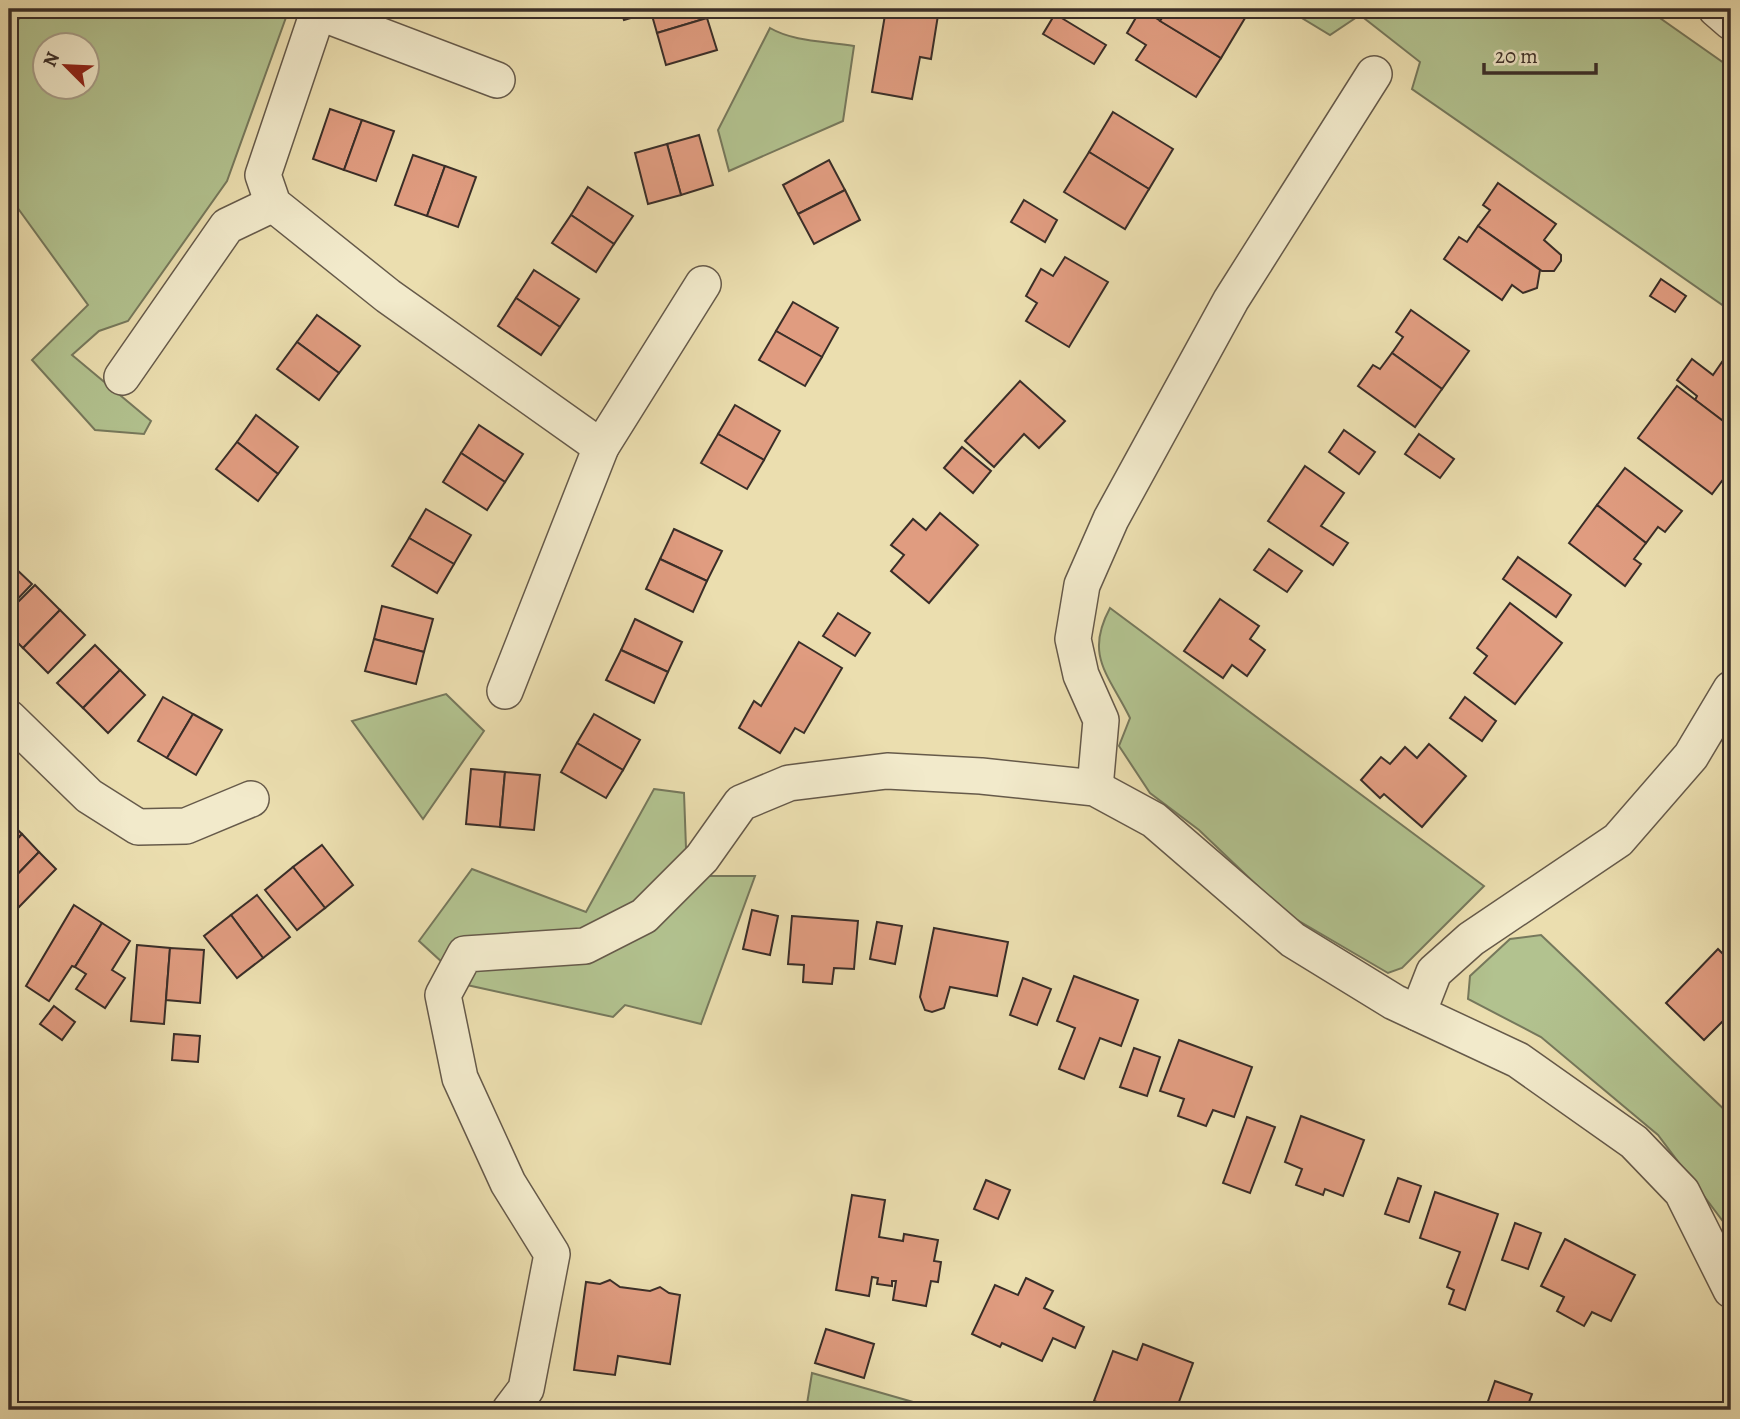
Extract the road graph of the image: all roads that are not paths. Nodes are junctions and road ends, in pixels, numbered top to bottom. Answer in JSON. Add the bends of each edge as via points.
{"nodes":[{"id":1,"x":1716,"y":9,"type":"edge"},
{"id":2,"x":318,"y":10,"type":"edge"},
{"id":3,"x":1731,"y":22,"type":"edge"},
{"id":4,"x":1374,"y":74,"type":"dead end"},
{"id":5,"x":497,"y":80,"type":"dead end"},
{"id":6,"x":273,"y":204,"type":"junction"},
{"id":7,"x":703,"y":284,"type":"dead end"},
{"id":8,"x":122,"y":377,"type":"dead end"},
{"id":9,"x":601,"y":447,"type":"junction"},
{"id":10,"x":1731,"y":689,"type":"edge"},
{"id":11,"x":505,"y":691,"type":"dead end"},
{"id":12,"x":9,"y":718,"type":"edge"},
{"id":13,"x":1095,"y":788,"type":"junction"},
{"id":14,"x":251,"y":799,"type":"dead end"},
{"id":15,"x":1418,"y":1013,"type":"junction"},
{"id":16,"x":1731,"y":1290,"type":"edge"},
{"id":17,"x":510,"y":1410,"type":"edge"}],
"edges":[{"from":1,"to":3,"type":"street"},
{"from":2,"to":5,"type":"street"},
{"from":2,"to":6,"type":"street","via":[[263,175]]},
{"from":4,"to":13,"type":"street","via":[[1231,300],[1111,519],[1082,584],[1073,639],[1081,675],[1101,720]]},
{"from":6,"to":8,"type":"street","via":[[227,226]]},
{"from":6,"to":9,"type":"street","via":[[388,296]]},
{"from":7,"to":9,"type":"street"},
{"from":9,"to":11,"type":"street"},
{"from":10,"to":15,"type":"street","via":[[1691,756],[1618,840],[1471,939],[1434,972]]},
{"from":12,"to":14,"type":"street","via":[[89,796],[138,827],[186,826]]},
{"from":13,"to":15,"type":"street","via":[[1154,820],[1293,940]]},
{"from":13,"to":17,"type":"street","via":[[887,771],[789,783],[741,803],[702,858],[644,916],[585,946],[465,954],[443,995],[460,1078],[508,1183],[552,1254],[526,1389]]},
{"from":15,"to":16,"type":"street","via":[[1518,1060],[1634,1142],[1682,1192]]}]}
